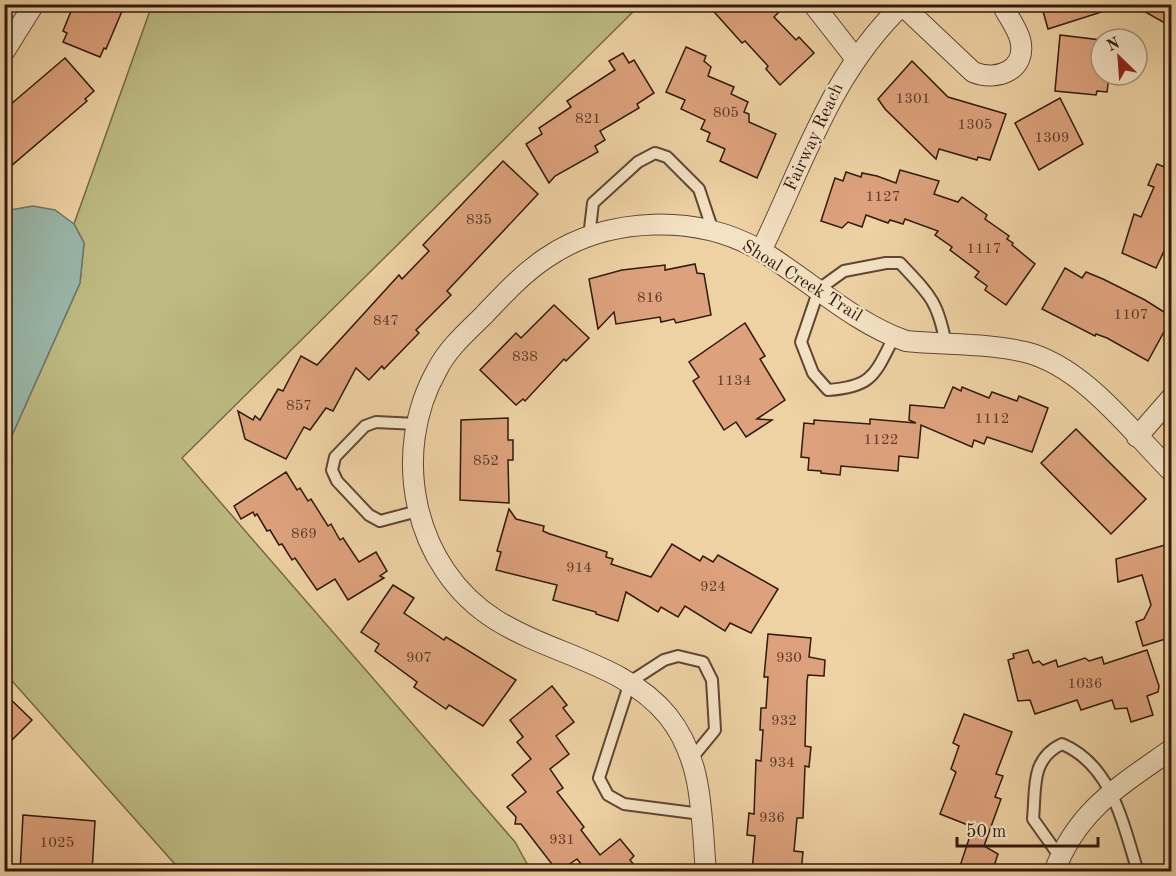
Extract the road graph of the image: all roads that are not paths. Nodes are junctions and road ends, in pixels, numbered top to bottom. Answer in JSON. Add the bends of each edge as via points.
{"nodes":[{"id":1,"x":34,"y":4,"type":"edge"},
{"id":2,"x":813,"y":4,"type":"edge"},
{"id":3,"x":1002,"y":4,"type":"edge"},
{"id":4,"x":902,"y":5,"type":"edge"},
{"id":5,"x":4,"y":52,"type":"edge"},
{"id":6,"x":856,"y":59,"type":"junction"},
{"id":7,"x":713,"y":231,"type":"junction"},
{"id":8,"x":589,"y":237,"type":"junction"},
{"id":9,"x":761,"y":251,"type":"junction"},
{"id":10,"x":819,"y":289,"type":"junction"},
{"id":11,"x":894,"y":337,"type":"junction"},
{"id":12,"x":946,"y":345,"type":"junction"},
{"id":13,"x":1172,"y":397,"type":"edge"},
{"id":14,"x":416,"y":424,"type":"junction"},
{"id":15,"x":1137,"y":437,"type":"junction"},
{"id":16,"x":1172,"y":472,"type":"edge"},
{"id":17,"x":418,"y":511,"type":"junction"},
{"id":18,"x":630,"y":682,"type":"junction"},
{"id":19,"x":1172,"y":749,"type":"edge"},
{"id":20,"x":692,"y":758,"type":"junction"},
{"id":21,"x":1112,"y":792,"type":"junction"},
{"id":22,"x":701,"y":814,"type":"junction"},
{"id":23,"x":1057,"y":864,"type":"edge"},
{"id":24,"x":706,"y":872,"type":"edge"},
{"id":25,"x":1138,"y":872,"type":"edge"}],
"edges":[{"from":1,"to":5,"type":"street"},
{"from":2,"to":6,"type":"street"},
{"from":3,"to":4,"type":"street","via":[[1020,40],[1020,53],[1011,69],[998,76],[973,72]]},
{"from":4,"to":6,"type":"street","name":"Fairway Reach"},
{"from":6,"to":9,"type":"street","name":"Fairway Reach","via":[[832,94]]},
{"from":7,"to":8,"type":"street","name":"Shoal Creek Trail","via":[[653,225]]},
{"from":7,"to":8,"type":"lane","via":[[699,189],[667,157],[655,153],[638,162],[593,202]]},
{"from":7,"to":9,"type":"street","name":"Shoal Creek Trail"},
{"from":8,"to":14,"type":"street","name":"Shoal Creek Trail","via":[[562,248],[524,274],[448,351],[435,372]]},
{"from":9,"to":10,"type":"street","name":"Shoal Creek Trail"},
{"from":10,"to":11,"type":"street","name":"Shoal Creek Trail"},
{"from":10,"to":11,"type":"lane","via":[[801,342],[813,373],[828,390],[850,388],[873,376]]},
{"from":10,"to":12,"type":"lane","via":[[844,271],[900,263],[932,297]]},
{"from":11,"to":12,"type":"street","name":"Shoal Creek Trail"},
{"from":12,"to":15,"type":"street","name":"Shoal Creek Trail","via":[[1000,348],[1047,359],[1077,378]]},
{"from":13,"to":15,"type":"street"},
{"from":14,"to":17,"type":"street","name":"Shoal Creek Trail","via":[[411,476]]},
{"from":14,"to":17,"type":"lane","via":[[376,422],[365,426],[335,457],[332,470],[337,481],[369,515],[380,521]]},
{"from":15,"to":16,"type":"street","name":"Shoal Creek Trail"},
{"from":17,"to":18,"type":"street","name":"Shoal Creek Trail","via":[[441,564],[465,594],[493,618]]},
{"from":18,"to":20,"type":"street","name":"Shoal Creek Trail","via":[[670,719]]},
{"from":18,"to":20,"type":"lane","via":[[664,660],[678,656],[703,662],[712,680],[715,730]]},
{"from":18,"to":22,"type":"lane","via":[[599,778],[609,795],[624,804]]},
{"from":19,"to":21,"type":"street"},
{"from":20,"to":22,"type":"street","name":"Shoal Creek Trail"},
{"from":21,"to":23,"type":"street","via":[[1076,828]]},
{"from":21,"to":23,"type":"lane","via":[[1079,752],[1062,744],[1048,751],[1038,764],[1033,819]]},
{"from":21,"to":25,"type":"lane"},
{"from":22,"to":24,"type":"street","name":"Shoal Creek Trail"}]}
